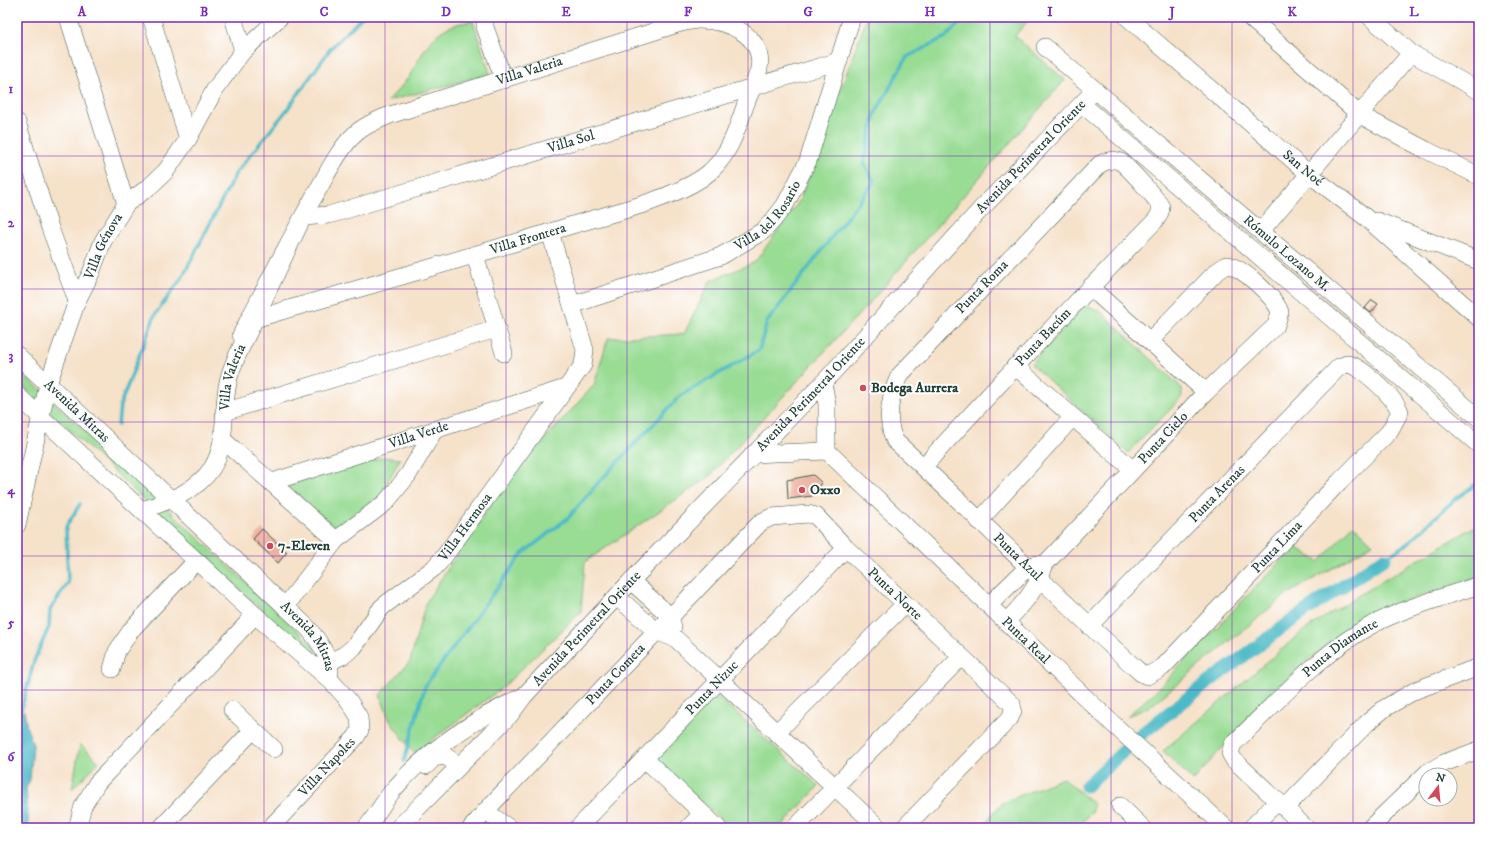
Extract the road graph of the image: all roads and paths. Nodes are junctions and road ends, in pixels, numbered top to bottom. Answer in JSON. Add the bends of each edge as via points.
{"nodes":[{"id":1,"x":68,"y":17,"type":"edge"},
{"id":2,"x":151,"y":17,"type":"edge"},
{"id":3,"x":233,"y":17,"type":"edge"},
{"id":4,"x":280,"y":17,"type":"edge"},
{"id":5,"x":485,"y":17,"type":"edge"},
{"id":6,"x":852,"y":17,"type":"edge"},
{"id":7,"x":1127,"y":17,"type":"edge"},
{"id":8,"x":1249,"y":17,"type":"edge"},
{"id":9,"x":1370,"y":17,"type":"edge"},
{"id":10,"x":1045,"y":47,"type":"dead end"},
{"id":11,"x":243,"y":51,"type":"junction"},
{"id":12,"x":1412,"y":53,"type":"junction"},
{"id":13,"x":839,"y":61,"type":"junction"},
{"id":14,"x":504,"y":80,"type":"junction"},
{"id":15,"x":752,"y":86,"type":"junction"},
{"id":16,"x":1094,"y":90,"type":"junction"},
{"id":17,"x":1479,"y":90,"type":"edge"},
{"id":18,"x":1082,"y":104,"type":"junction"},
{"id":19,"x":1360,"y":115,"type":"junction"},
{"id":20,"x":17,"y":122,"type":"edge"},
{"id":21,"x":188,"y":139,"type":"junction"},
{"id":22,"x":1309,"y":174,"type":"junction"},
{"id":23,"x":1479,"y":176,"type":"edge"},
{"id":24,"x":126,"y":204,"type":"junction"},
{"id":25,"x":1161,"y":207,"type":"joint"},
{"id":26,"x":1364,"y":216,"type":"junction"},
{"id":27,"x":303,"y":217,"type":"junction"},
{"id":28,"x":1262,"y":231,"type":"junction"},
{"id":29,"x":550,"y":232,"type":"junction"},
{"id":30,"x":475,"y":255,"type":"junction"},
{"id":31,"x":1479,"y":261,"type":"edge"},
{"id":32,"x":1090,"y":287,"type":"junction"},
{"id":33,"x":77,"y":301,"type":"junction"},
{"id":34,"x":572,"y":304,"type":"junction"},
{"id":35,"x":1479,"y":318,"type":"edge"},
{"id":36,"x":248,"y":325,"type":"junction"},
{"id":37,"x":496,"y":329,"type":"junction"},
{"id":38,"x":1150,"y":341,"type":"junction"},
{"id":39,"x":504,"y":353,"type":"dead end"},
{"id":40,"x":17,"y":355,"type":"edge"},
{"id":41,"x":1346,"y":364,"type":"joint"},
{"id":42,"x":1015,"y":366,"type":"junction"},
{"id":43,"x":823,"y":383,"type":"junction"},
{"id":44,"x":48,"y":384,"type":"junction"},
{"id":45,"x":565,"y":388,"type":"junction"},
{"id":46,"x":1206,"y":392,"type":"junction"},
{"id":47,"x":17,"y":395,"type":"edge"},
{"id":48,"x":224,"y":412,"type":"junction"},
{"id":49,"x":40,"y":417,"type":"junction"},
{"id":50,"x":1072,"y":418,"type":"junction"},
{"id":51,"x":1479,"y":418,"type":"edge"},
{"id":52,"x":434,"y":431,"type":"junction"},
{"id":53,"x":891,"y":434,"type":"joint"},
{"id":54,"x":222,"y":439,"type":"junction"},
{"id":55,"x":1479,"y":445,"type":"edge"},
{"id":56,"x":828,"y":451,"type":"junction"},
{"id":57,"x":753,"y":454,"type":"junction"},
{"id":58,"x":923,"y":467,"type":"junction"},
{"id":59,"x":1132,"y":470,"type":"junction"},
{"id":60,"x":272,"y":482,"type":"junction"},
{"id":61,"x":170,"y":500,"type":"junction"},
{"id":62,"x":19,"y":507,"type":"edge"},
{"id":63,"x":143,"y":510,"type":"junction"},
{"id":64,"x":979,"y":521,"type":"junction"},
{"id":65,"x":761,"y":522,"type":"joint"},
{"id":66,"x":17,"y":525,"type":"edge"},
{"id":67,"x":336,"y":540,"type":"junction"},
{"id":68,"x":846,"y":548,"type":"junction"},
{"id":69,"x":196,"y":561,"type":"junction"},
{"id":70,"x":1038,"y":570,"type":"junction"},
{"id":71,"x":631,"y":581,"type":"junction"},
{"id":72,"x":1479,"y":585,"type":"edge"},
{"id":73,"x":617,"y":597,"type":"junction"},
{"id":74,"x":905,"y":604,"type":"junction"},
{"id":75,"x":989,"y":604,"type":"junction"},
{"id":76,"x":285,"y":607,"type":"junction"},
{"id":77,"x":255,"y":615,"type":"junction"},
{"id":78,"x":670,"y":616,"type":"junction"},
{"id":79,"x":1007,"y":621,"type":"junction"},
{"id":80,"x":1089,"y":626,"type":"junction"},
{"id":81,"x":656,"y":631,"type":"junction"},
{"id":82,"x":676,"y":639,"type":"junction"},
{"id":83,"x":961,"y":657,"type":"junction"},
{"id":84,"x":323,"y":665,"type":"junction"},
{"id":85,"x":1479,"y":667,"type":"edge"},
{"id":86,"x":112,"y":669,"type":"dead end"},
{"id":87,"x":1147,"y":676,"type":"joint"},
{"id":88,"x":719,"y":680,"type":"junction"},
{"id":89,"x":331,"y":681,"type":"joint"},
{"id":90,"x":524,"y":696,"type":"junction"},
{"id":91,"x":232,"y":710,"type":"dead end"},
{"id":92,"x":253,"y":730,"type":"junction"},
{"id":93,"x":776,"y":733,"type":"junction"},
{"id":94,"x":274,"y":749,"type":"dead end"},
{"id":95,"x":1479,"y":750,"type":"edge"},
{"id":96,"x":645,"y":759,"type":"junction"},
{"id":97,"x":459,"y":765,"type":"junction"},
{"id":98,"x":835,"y":787,"type":"junction"},
{"id":99,"x":1120,"y":806,"type":"dead end"},
{"id":100,"x":485,"y":811,"type":"junction"},
{"id":101,"x":702,"y":814,"type":"junction"},
{"id":102,"x":1289,"y":816,"type":"edge"},
{"id":103,"x":370,"y":823,"type":"edge"},
{"id":104,"x":77,"y":828,"type":"edge"},
{"id":105,"x":161,"y":828,"type":"edge"},
{"id":106,"x":270,"y":828,"type":"edge"},
{"id":107,"x":398,"y":828,"type":"edge"},
{"id":108,"x":471,"y":828,"type":"edge"},
{"id":109,"x":510,"y":828,"type":"edge"},
{"id":110,"x":578,"y":828,"type":"edge"},
{"id":111,"x":688,"y":828,"type":"edge"},
{"id":112,"x":718,"y":828,"type":"edge"},
{"id":113,"x":795,"y":828,"type":"edge"},
{"id":114,"x":879,"y":828,"type":"edge"},
{"id":115,"x":904,"y":828,"type":"edge"},
{"id":116,"x":1144,"y":828,"type":"edge"},
{"id":117,"x":1226,"y":828,"type":"edge"},
{"id":118,"x":1251,"y":828,"type":"edge"},
{"id":119,"x":1370,"y":828,"type":"edge"}],
"edges":[{"from":1,"to":24,"type":"street"},
{"from":2,"to":21,"type":"street"},
{"from":3,"to":11,"type":"street"},
{"from":4,"to":11,"type":"street","name":"Villa Génova"},
{"from":5,"to":14,"type":"street","via":[[485,27]]},
{"from":6,"to":13,"type":"street","name":"Villa del Rosario"},
{"from":7,"to":22,"type":"street","name":"San Noé"},
{"from":8,"to":19,"type":"street"},
{"from":9,"to":12,"type":"street"},
{"from":10,"to":16,"type":"street","name":"Rómulo Lozano M."},
{"from":11,"to":21,"type":"street","name":"Villa Génova","via":[[215,88]]},
{"from":12,"to":17,"type":"street"},
{"from":12,"to":19,"type":"street"},
{"from":13,"to":15,"type":"street","name":"Villa Sol"},
{"from":13,"to":34,"type":"street","name":"Villa del Rosario","via":[[808,161],[785,204],[763,231],[721,256]]},
{"from":14,"to":15,"type":"street","name":"Villa Valeria","via":[[698,20],[736,29],[751,38],[759,58],[759,69]]},
{"from":14,"to":27,"type":"street","name":"Villa Valeria","via":[[390,115],[362,128],[338,156]]},
{"from":15,"to":27,"type":"street","name":"Villa Sol","via":[[329,215]]},
{"from":15,"to":29,"type":"street","name":"Villa Frontera","via":[[734,140],[718,163],[703,177],[682,189],[657,198]]},
{"from":16,"to":18,"type":"street","name":"Avenida Perimetral Oriente"},
{"from":16,"to":28,"type":"street","name":"Rómulo Lozano M."},
{"from":18,"to":43,"type":"street","name":"Avenida Perimetral Oriente","via":[[980,210]]},
{"from":18,"to":55,"type":"street"},
{"from":19,"to":22,"type":"street"},
{"from":19,"to":23,"type":"street"},
{"from":20,"to":33,"type":"street","via":[[50,228]]},
{"from":21,"to":24,"type":"street","name":"Villa Génova","via":[[166,171]]},
{"from":22,"to":26,"type":"street","name":"San Noé"},
{"from":22,"to":28,"type":"street"},
{"from":24,"to":33,"type":"street","name":"Villa Génova","via":[[103,241]]},
{"from":25,"to":32,"type":"street","name":"Punta Bacúm","via":[[1155,221]]},
{"from":25,"to":53,"type":"street","name":"Punta Roma","via":[[1155,197],[1121,162],[1110,160],[1100,164],[899,376],[891,398]]},
{"from":26,"to":31,"type":"street"},
{"from":26,"to":35,"type":"street","name":"San Noé"},
{"from":27,"to":36,"type":"street","name":"Villa Valeria"},
{"from":28,"to":51,"type":"street","name":"Rómulo Lozano M."},
{"from":29,"to":30,"type":"street","name":"Villa Frontera"},
{"from":29,"to":34,"type":"street"},
{"from":30,"to":36,"type":"street","name":"Villa Frontera"},
{"from":30,"to":37,"type":"street"},
{"from":32,"to":38,"type":"street"},
{"from":32,"to":42,"type":"street","name":"Punta Bacúm"},
{"from":33,"to":44,"type":"street","name":"Villa Génova"},
{"from":34,"to":45,"type":"street","name":"Villa Hermosa","via":[[586,357],[583,365]]},
{"from":36,"to":48,"type":"street","name":"Villa Valeria","via":[[230,371]]},
{"from":37,"to":39,"type":"street"},
{"from":37,"to":48,"type":"street"},
{"from":38,"to":46,"type":"street"},
{"from":38,"to":46,"type":"street","name":"Punta Cielo","via":[[1216,272],[1226,265],[1239,269],[1271,298],[1280,312],[1276,325]]},
{"from":40,"to":44,"type":"street","name":"Avenida Mitras"},
{"from":41,"to":80,"type":"street","name":"Punta Arenas","via":[[1339,367]]},
{"from":41,"to":87,"type":"street","name":"Punta Lima","via":[[1358,368],[1396,402],[1400,412],[1397,421],[1163,667]]},
{"from":42,"to":50,"type":"street"},
{"from":42,"to":58,"type":"street","name":"Punta Bacúm"},
{"from":43,"to":56,"type":"street","via":[[827,404]]},
{"from":43,"to":57,"type":"street","name":"Avenida Perimetral Oriente"},
{"from":44,"to":49,"type":"street","name":"Villa Génova"},
{"from":44,"to":61,"type":"street","name":"Avenida Mitras"},
{"from":45,"to":52,"type":"street","name":"Villa Verde"},
{"from":45,"to":84,"type":"street","name":"Villa Hermosa","via":[[443,558],[434,568],[382,607],[354,647]]},
{"from":46,"to":59,"type":"street","name":"Punta Cielo"},
{"from":47,"to":49,"type":"street","name":"Avenida Mitras"},
{"from":48,"to":54,"type":"street","name":"Villa Valeria"},
{"from":49,"to":62,"type":"street","name":"Villa Génova"},
{"from":49,"to":63,"type":"street","name":"Avenida Mitras"},
{"from":50,"to":59,"type":"street"},
{"from":50,"to":64,"type":"street"},
{"from":52,"to":60,"type":"street","name":"Villa Verde"},
{"from":52,"to":67,"type":"street","via":[[408,475],[385,503]]},
{"from":53,"to":58,"type":"street","name":"Punta Azul","via":[[895,441]]},
{"from":54,"to":60,"type":"street"},
{"from":54,"to":61,"type":"street","name":"Villa Valeria","via":[[218,456],[203,480]]},
{"from":56,"to":57,"type":"street"},
{"from":56,"to":75,"type":"street","name":"Punta Real"},
{"from":57,"to":71,"type":"street","name":"Avenida Perimetral Oriente"},
{"from":58,"to":64,"type":"street","name":"Punta Azul"},
{"from":59,"to":70,"type":"street","name":"Punta Cielo"},
{"from":60,"to":67,"type":"street","via":[[283,495]]},
{"from":61,"to":63,"type":"street","name":"Villa Valeria"},
{"from":61,"to":76,"type":"street","name":"Avenida Mitras"},
{"from":62,"to":66,"type":"street","name":"Villa Génova"},
{"from":63,"to":69,"type":"street","name":"Avenida Mitras"},
{"from":64,"to":70,"type":"street","name":"Punta Azul"},
{"from":65,"to":68,"type":"street","name":"Punta Norte","via":[[772,517],[808,514],[816,516]]},
{"from":65,"to":78,"type":"street","name":"Punta Cometa"},
{"from":67,"to":76,"type":"street"},
{"from":68,"to":74,"type":"street","name":"Punta Norte"},
{"from":68,"to":88,"type":"street","name":"Punta Nizuc"},
{"from":69,"to":77,"type":"street","name":"Avenida Mitras"},
{"from":69,"to":86,"type":"street","via":[[132,629],[117,651]]},
{"from":70,"to":75,"type":"street","name":"Punta Cielo"},
{"from":70,"to":79,"type":"street","name":"Punta Cielo","via":[[1030,596]]},
{"from":70,"to":80,"type":"street","name":"Punta Azul"},
{"from":71,"to":73,"type":"street","name":"Avenida Perimetral Oriente"},
{"from":71,"to":78,"type":"street"},
{"from":72,"to":102,"type":"street","name":"Punta Diamante","via":[[1389,617],[1357,634],[1325,656],[1233,744],[1230,754],[1234,760]]},
{"from":73,"to":81,"type":"street"},
{"from":73,"to":90,"type":"street","name":"Avenida Perimetral Oriente"},
{"from":74,"to":83,"type":"street","name":"Punta Norte"},
{"from":74,"to":93,"type":"street"},
{"from":75,"to":79,"type":"street","name":"Punta Real"},
{"from":76,"to":84,"type":"street","name":"Avenida Mitras","via":[[315,636]]},
{"from":77,"to":84,"type":"street","name":"Avenida Mitras"},
{"from":77,"to":104,"type":"street","via":[[96,783],[83,806]]},
{"from":78,"to":81,"type":"street","name":"Punta Cometa"},
{"from":78,"to":82,"type":"street"},
{"from":79,"to":117,"type":"street","name":"Punta Real","via":[[1112,723]]},
{"from":80,"to":87,"type":"street","name":"Punta Azul","via":[[1141,674]]},
{"from":81,"to":82,"type":"street"},
{"from":81,"to":100,"type":"street","name":"Punta Cometa"},
{"from":82,"to":88,"type":"street"},
{"from":83,"to":98,"type":"street"},
{"from":83,"to":115,"type":"street","name":"Punta Norte","via":[[1012,704],[1013,711],[1006,723]]},
{"from":84,"to":89,"type":"street","name":"Avenida Mitras"},
{"from":85,"to":102,"type":"street","via":[[1416,690],[1385,708],[1366,724]]},
{"from":88,"to":93,"type":"street"},
{"from":88,"to":96,"type":"street","name":"Punta Nizuc"},
{"from":89,"to":106,"type":"street","name":"Villa Napoles","via":[[358,717],[360,730]]},
{"from":90,"to":97,"type":"street","name":"Avenida Perimetral Oriente","via":[[510,715]]},
{"from":90,"to":103,"type":"street","name":"Avenida Perimetral Oriente","via":[[486,716],[439,746],[394,789]]},
{"from":91,"to":92,"type":"street"},
{"from":92,"to":94,"type":"street"},
{"from":92,"to":105,"type":"street"},
{"from":93,"to":98,"type":"street"},
{"from":95,"to":119,"type":"street","via":[[1428,772]]},
{"from":96,"to":101,"type":"street"},
{"from":96,"to":110,"type":"street","name":"Punta Nizuc"},
{"from":97,"to":103,"type":"street","via":[[445,756],[434,758]]},
{"from":97,"to":107,"type":"street","name":"Avenida Perimetral Oriente"},
{"from":98,"to":113,"type":"street"},
{"from":98,"to":114,"type":"street"},
{"from":99,"to":116,"type":"street"},
{"from":100,"to":108,"type":"street","name":"Punta Cometa"},
{"from":100,"to":109,"type":"street"},
{"from":101,"to":111,"type":"street"},
{"from":101,"to":112,"type":"street"},
{"from":102,"to":118,"type":"street"}]}
